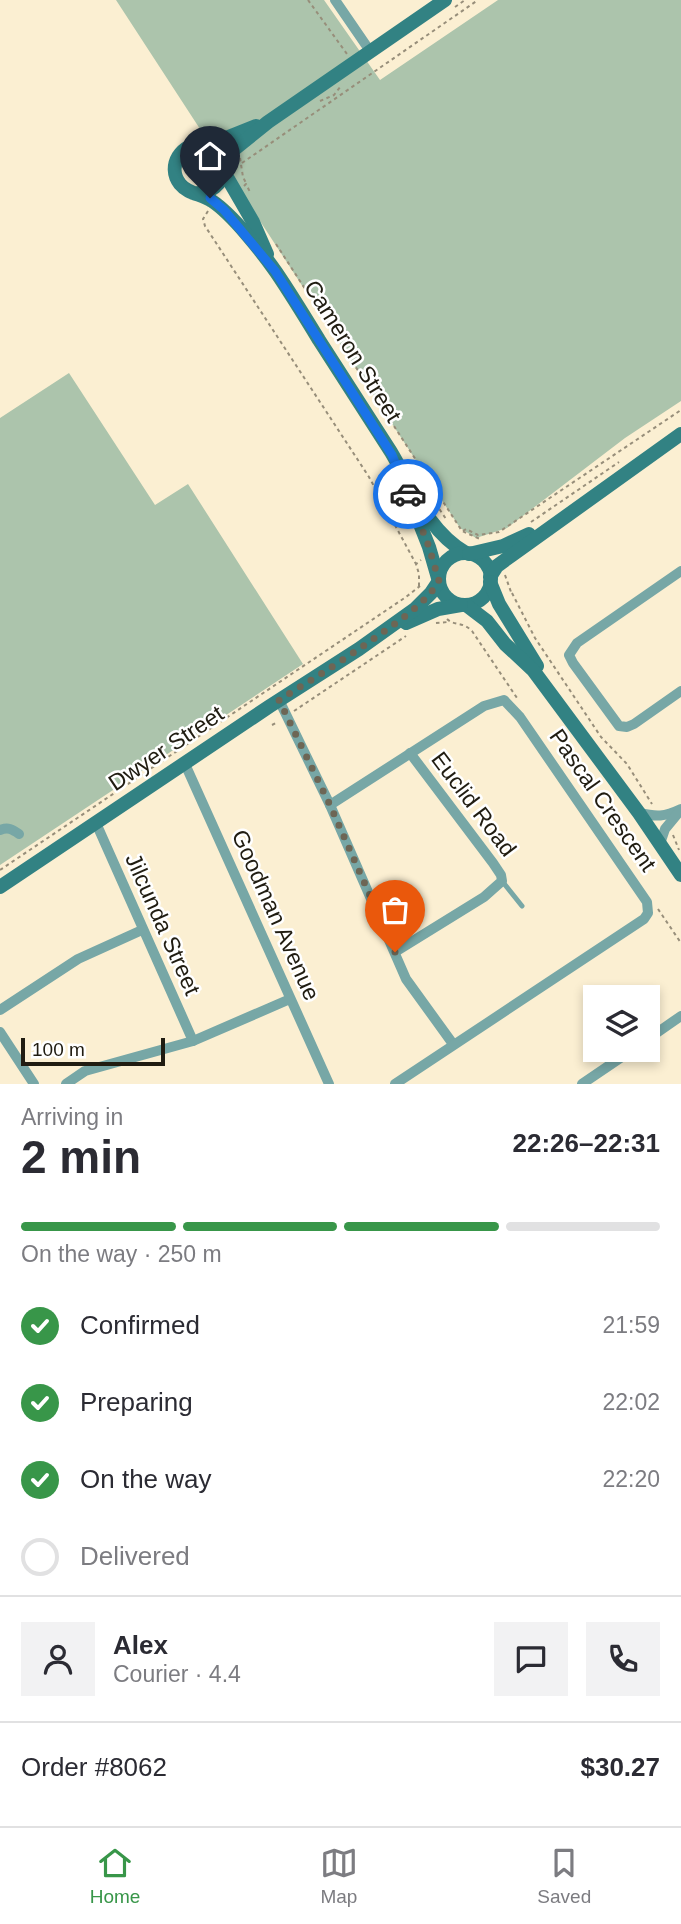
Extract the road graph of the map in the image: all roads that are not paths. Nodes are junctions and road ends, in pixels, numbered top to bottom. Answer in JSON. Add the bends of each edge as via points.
{"nodes":[{"id":1,"x":335,"y":0,"type":"edge"},
{"id":2,"x":444,"y":0,"type":"edge"},
{"id":3,"x":370,"y":51,"type":"junction"},
{"id":4,"x":268,"y":122,"type":"junction"},
{"id":5,"x":195,"y":144,"type":"junction"},
{"id":6,"x":224,"y":168,"type":"junction"},
{"id":7,"x":193,"y":193,"type":"junction"},
{"id":8,"x":275,"y":271,"type":"junction"},
{"id":9,"x":680,"y":436,"type":"edge"},
{"id":10,"x":392,"y":455,"type":"junction"},
{"id":11,"x":556,"y":522,"type":"junction"},
{"id":12,"x":467,"y":553,"type":"junction"},
{"id":13,"x":681,"y":571,"type":"edge"},
{"id":14,"x":439,"y":580,"type":"junction"},
{"id":15,"x":490,"y":580,"type":"junction"},
{"id":16,"x":463,"y":605,"type":"junction"},
{"id":17,"x":359,"y":649,"type":"junction"},
{"id":18,"x":681,"y":691,"type":"edge"},
{"id":19,"x":279,"y":700,"type":"junction"},
{"id":20,"x":581,"y":736,"type":"junction"},
{"id":21,"x":410,"y":753,"type":"junction"},
{"id":22,"x":185,"y":764,"type":"junction"},
{"id":23,"x":330,"y":805,"type":"junction"},
{"id":24,"x":681,"y":810,"type":"edge"},
{"id":25,"x":639,"y":813,"type":"junction"},
{"id":26,"x":664,"y":821,"type":"junction"},
{"id":27,"x":96,"y":823,"type":"junction"},
{"id":28,"x":0,"y":830,"type":"edge"},
{"id":29,"x":19,"y":834,"type":"dead end"},
{"id":30,"x":660,"y":844,"type":"junction"},
{"id":31,"x":681,"y":875,"type":"edge"},
{"id":32,"x":502,"y":881,"type":"junction"},
{"id":33,"x":0,"y":887,"type":"edge"},
{"id":34,"x":522,"y":906,"type":"dead end"},
{"id":35,"x":142,"y":930,"type":"junction"},
{"id":36,"x":395,"y":952,"type":"junction"},
{"id":37,"x":290,"y":999,"type":"junction"},
{"id":38,"x":0,"y":1010,"type":"edge"},
{"id":39,"x":681,"y":1016,"type":"edge"},
{"id":40,"x":660,"y":1031,"type":"edge"},
{"id":41,"x":0,"y":1032,"type":"edge"},
{"id":42,"x":193,"y":1041,"type":"junction"},
{"id":43,"x":453,"y":1044,"type":"junction"},
{"id":44,"x":614,"y":1062,"type":"edge"},
{"id":45,"x":34,"y":1084,"type":"edge"},
{"id":46,"x":66,"y":1084,"type":"edge"},
{"id":47,"x":329,"y":1084,"type":"edge"},
{"id":48,"x":395,"y":1084,"type":"edge"},
{"id":49,"x":582,"y":1084,"type":"edge"}],
"edges":[{"from":1,"to":3,"type":"street"},
{"from":2,"to":3,"type":"street"},
{"from":3,"to":4,"type":"street"},
{"from":4,"to":5,"type":"street"},
{"from":4,"to":6,"type":"street","via":[[232,151]]},
{"from":5,"to":6,"type":"street","via":[[215,149]]},
{"from":5,"to":7,"type":"street","via":[[179,154],[174,169],[180,184]]},
{"from":6,"to":7,"type":"street","via":[[216,187]]},
{"from":6,"to":8,"type":"street","name":"Cameron Street"},
{"from":7,"to":8,"type":"street","name":"Cameron Street","via":[[218,205]]},
{"from":8,"to":10,"type":"street","name":"Cameron Street"},
{"from":9,"to":11,"type":"street"},
{"from":10,"to":12,"type":"street","name":"Cameron Street","via":[[435,528]]},
{"from":10,"to":14,"type":"street","name":"Cameron Street"},
{"from":11,"to":12,"type":"street","via":[[503,546]]},
{"from":11,"to":15,"type":"street","via":[[497,566]]},
{"from":12,"to":14,"type":"street","via":[[447,560]]},
{"from":12,"to":15,"type":"street","via":[[481,559]]},
{"from":13,"to":18,"type":"street","via":[[577,643],[569,655],[619,726],[634,724]]},
{"from":14,"to":16,"type":"street","via":[[446,597]]},
{"from":14,"to":17,"type":"street","name":"Dwyer Street","via":[[415,609]]},
{"from":15,"to":16,"type":"street","via":[[485,596]]},
{"from":15,"to":20,"type":"street","via":[[499,604]]},
{"from":16,"to":17,"type":"street","name":"Dwyer Street","via":[[413,619]]},
{"from":16,"to":20,"type":"street","via":[[487,621],[533,670]]},
{"from":17,"to":19,"type":"street","name":"Dwyer Street"},
{"from":19,"to":22,"type":"street","name":"Dwyer Street"},
{"from":19,"to":23,"type":"street"},
{"from":20,"to":25,"type":"street"},
{"from":21,"to":23,"type":"street","name":"Pascal Crescent"},
{"from":21,"to":32,"type":"street","name":"Euclid Road"},
{"from":21,"to":43,"type":"street","name":"Pascal Crescent","via":[[484,706],[504,700],[643,894],[649,910],[644,919]]},
{"from":22,"to":27,"type":"street","name":"Dwyer Street"},
{"from":22,"to":37,"type":"street","name":"Goodman Avenue"},
{"from":23,"to":36,"type":"street"},
{"from":24,"to":26,"type":"street"},
{"from":25,"to":26,"type":"street"},
{"from":25,"to":30,"type":"street"},
{"from":26,"to":30,"type":"street"},
{"from":27,"to":33,"type":"street","name":"Dwyer Street"},
{"from":27,"to":35,"type":"street","name":"Jilcunda Street"},
{"from":28,"to":29,"type":"street"},
{"from":30,"to":31,"type":"street"},
{"from":32,"to":34,"type":"lane","name":"Euclid Road"},
{"from":32,"to":36,"type":"street","name":"Euclid Road"},
{"from":35,"to":38,"type":"street","via":[[78,959]]},
{"from":35,"to":42,"type":"street","name":"Jilcunda Street"},
{"from":36,"to":43,"type":"street","via":[[406,979]]},
{"from":37,"to":42,"type":"street"},
{"from":37,"to":47,"type":"street","name":"Goodman Avenue"},
{"from":39,"to":40,"type":"street"},
{"from":41,"to":45,"type":"street"},
{"from":42,"to":46,"type":"street","via":[[85,1071]]},
{"from":43,"to":48,"type":"street","name":"Pascal Crescent"},
{"from":44,"to":49,"type":"street"}]}
